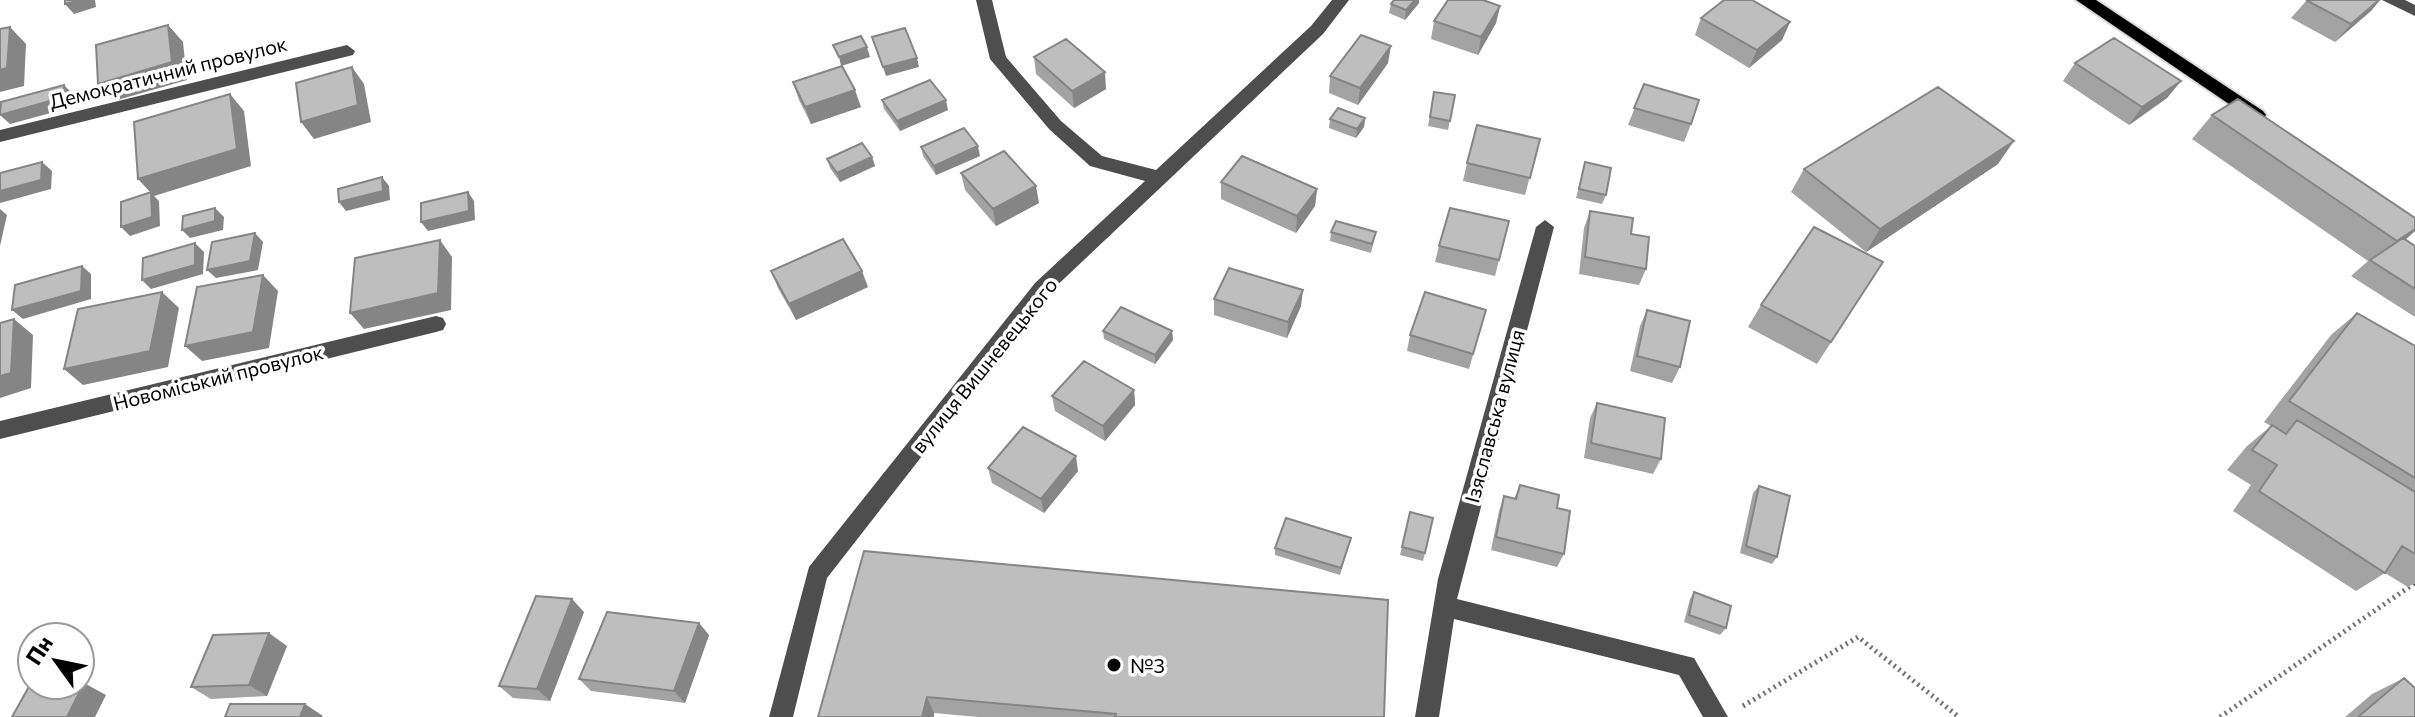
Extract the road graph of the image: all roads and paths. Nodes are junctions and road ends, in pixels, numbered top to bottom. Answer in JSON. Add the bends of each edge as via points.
{"nodes":[{"id":1,"x":984,"y":0,"type":"edge"},
{"id":2,"x":1341,"y":0,"type":"edge"},
{"id":3,"x":2084,"y":0,"type":"edge"},
{"id":4,"x":2390,"y":0,"type":"edge"},
{"id":5,"x":2415,"y":11,"type":"edge"},
{"id":6,"x":347,"y":51,"type":"dead end"},
{"id":7,"x":2270,"y":123,"type":"edge"},
{"id":8,"x":0,"y":136,"type":"edge"},
{"id":9,"x":1160,"y":178,"type":"junction"},
{"id":10,"x":1545,"y":227,"type":"dead end"},
{"id":11,"x":436,"y":324,"type":"dead end"},
{"id":12,"x":0,"y":430,"type":"edge"},
{"id":13,"x":2415,"y":583,"type":"edge"},
{"id":14,"x":1445,"y":606,"type":"junction"},
{"id":15,"x":1727,"y":713,"type":"edge"},
{"id":16,"x":781,"y":717,"type":"edge"},
{"id":17,"x":1427,"y":717,"type":"edge"},
{"id":18,"x":1959,"y":717,"type":"edge"},
{"id":19,"x":2220,"y":717,"type":"edge"}],
"edges":[{"from":1,"to":9,"type":"street","via":[[998,59],[1055,125],[1096,161]]},
{"from":2,"to":9,"type":"street","name":"вулиця Вишневецького","via":[[1317,30]]},
{"from":3,"to":7,"type":"main road"},
{"from":4,"to":5,"type":"street"},
{"from":6,"to":8,"type":"street","name":"Демократичний провулок"},
{"from":9,"to":16,"type":"street","name":"вулиця Вишневецького","via":[[1042,288],[817,574]]},
{"from":10,"to":14,"type":"street","name":"Ізяславська вулиця"},
{"from":11,"to":12,"type":"street","name":"Новоміський провулок"},
{"from":13,"to":19,"type":"path"},
{"from":14,"to":15,"type":"street","via":[[1686,666]]},
{"from":14,"to":17,"type":"street","name":"Ізяславська вулиця"},
{"from":15,"to":18,"type":"path","via":[[1858,637]]}]}
